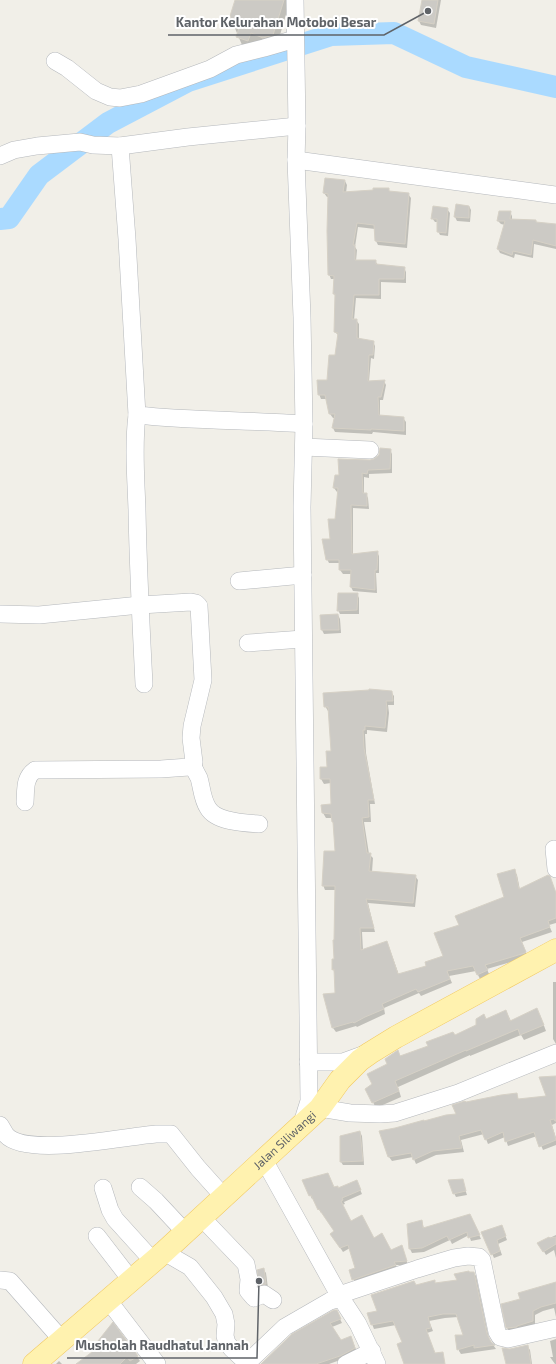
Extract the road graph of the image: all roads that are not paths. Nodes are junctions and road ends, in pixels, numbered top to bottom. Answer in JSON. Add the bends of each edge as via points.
{"nodes":[{"id":1,"x":295,"y":0,"type":"edge"},
{"id":2,"x":295,"y":45,"type":"junction"},
{"id":3,"x":55,"y":61,"type":"dead end"},
{"id":4,"x":297,"y":126,"type":"junction"},
{"id":5,"x":120,"y":146,"type":"junction"},
{"id":6,"x":0,"y":156,"type":"edge"},
{"id":7,"x":296,"y":160,"type":"junction"},
{"id":8,"x":556,"y":195,"type":"edge"},
{"id":9,"x":137,"y":416,"type":"junction"},
{"id":10,"x":304,"y":424,"type":"junction"},
{"id":11,"x":304,"y":447,"type":"junction"},
{"id":12,"x":370,"y":450,"type":"dead end"},
{"id":13,"x":304,"y":575,"type":"junction"},
{"id":14,"x":239,"y":581,"type":"dead end"},
{"id":15,"x":140,"y":605,"type":"junction"},
{"id":16,"x":0,"y":614,"type":"edge"},
{"id":17,"x":303,"y":639,"type":"junction"},
{"id":18,"x":248,"y":643,"type":"dead end"},
{"id":19,"x":144,"y":684,"type":"dead end"},
{"id":20,"x":192,"y":764,"type":"junction"},
{"id":21,"x":26,"y":802,"type":"dead end"},
{"id":22,"x":259,"y":824,"type":"dead end"},
{"id":23,"x":554,"y":850,"type":"dead end"},
{"id":24,"x":556,"y":869,"type":"edge"},
{"id":25,"x":556,"y":950,"type":"edge"},
{"id":26,"x":370,"y":1053,"type":"junction"},
{"id":27,"x":556,"y":1053,"type":"edge"},
{"id":28,"x":308,"y":1062,"type":"junction"},
{"id":29,"x":320,"y":1108,"type":"junction"},
{"id":30,"x":0,"y":1125,"type":"edge"},
{"id":31,"x":301,"y":1125,"type":"junction"},
{"id":32,"x":272,"y":1152,"type":"junction"},
{"id":33,"x":140,"y":1187,"type":"dead end"},
{"id":34,"x":103,"y":1188,"type":"dead end"},
{"id":35,"x":224,"y":1197,"type":"junction"},
{"id":36,"x":202,"y":1218,"type":"junction"},
{"id":37,"x":185,"y":1232,"type":"junction"},
{"id":38,"x":97,"y":1236,"type":"dead end"},
{"id":39,"x":158,"y":1257,"type":"junction"},
{"id":40,"x":0,"y":1280,"type":"edge"},
{"id":41,"x":131,"y":1280,"type":"junction"},
{"id":42,"x":340,"y":1296,"type":"junction"},
{"id":43,"x":108,"y":1300,"type":"junction"},
{"id":44,"x":273,"y":1300,"type":"dead end"},
{"id":45,"x":556,"y":1328,"type":"edge"},
{"id":46,"x":62,"y":1340,"type":"junction"},
{"id":47,"x":375,"y":1358,"type":"edge"},
{"id":48,"x":34,"y":1364,"type":"edge"},
{"id":49,"x":157,"y":1364,"type":"edge"},
{"id":50,"x":247,"y":1364,"type":"edge"},
{"id":51,"x":346,"y":1364,"type":"edge"}],
"edges":[{"from":1,"to":2,"type":"street"},
{"from":2,"to":3,"type":"street","via":[[264,48],[236,55],[210,69],[141,94],[120,98],[96,91]]},
{"from":2,"to":4,"type":"street"},
{"from":4,"to":5,"type":"street"},
{"from":4,"to":7,"type":"street"},
{"from":5,"to":6,"type":"street","via":[[86,144],[26,147]]},
{"from":5,"to":9,"type":"street"},
{"from":7,"to":8,"type":"street"},
{"from":7,"to":10,"type":"street"},
{"from":9,"to":10,"type":"street"},
{"from":9,"to":15,"type":"street","via":[[135,431]]},
{"from":10,"to":11,"type":"street"},
{"from":11,"to":12,"type":"street"},
{"from":11,"to":13,"type":"street"},
{"from":13,"to":14,"type":"street"},
{"from":13,"to":17,"type":"street"},
{"from":15,"to":16,"type":"street","via":[[39,615]]},
{"from":15,"to":19,"type":"street"},
{"from":15,"to":20,"type":"street","via":[[191,602],[199,606],[203,680],[192,726]]},
{"from":17,"to":18,"type":"street"},
{"from":17,"to":28,"type":"street"},
{"from":20,"to":21,"type":"street","via":[[189,767],[161,769],[36,770],[30,774],[27,782]]},
{"from":20,"to":22,"type":"street","via":[[211,813],[240,823]]},
{"from":23,"to":24,"type":"street"},
{"from":25,"to":26,"type":"main road","name":"Jalan Siliwangi"},
{"from":26,"to":28,"type":"street","via":[[343,1062]]},
{"from":26,"to":29,"type":"main road","name":"Jalan Siliwangi","via":[[340,1080]]},
{"from":27,"to":29,"type":"street","via":[[458,1093],[395,1113],[350,1113]]},
{"from":28,"to":31,"type":"street","via":[[309,1101]]},
{"from":29,"to":31,"type":"main road","name":"Jalan Siliwangi"},
{"from":30,"to":35,"type":"street","via":[[7,1136],[18,1142],[38,1145],[91,1143],[171,1134]]},
{"from":31,"to":32,"type":"main road","name":"Jalan Siliwangi"},
{"from":32,"to":35,"type":"main road","name":"Jalan Siliwangi"},
{"from":32,"to":42,"type":"street"},
{"from":33,"to":37,"type":"street"},
{"from":34,"to":39,"type":"street","via":[[110,1210],[116,1219]]},
{"from":35,"to":36,"type":"main road","name":"Jalan Siliwangi"},
{"from":36,"to":37,"type":"main road","name":"Jalan Siliwangi"},
{"from":36,"to":44,"type":"street","via":[[246,1264],[248,1291],[254,1298],[264,1294]]},
{"from":37,"to":39,"type":"main road","name":"Jalan Siliwangi"},
{"from":38,"to":41,"type":"street"},
{"from":39,"to":41,"type":"main road","name":"Jalan Siliwangi"},
{"from":39,"to":50,"type":"street","via":[[190,1267],[224,1314],[227,1342]]},
{"from":40,"to":46,"type":"street","via":[[10,1281]]},
{"from":41,"to":43,"type":"main road","name":"Jalan Siliwangi"},
{"from":42,"to":45,"type":"street","via":[[454,1258],[476,1256],[482,1260],[500,1337],[508,1339]]},
{"from":42,"to":47,"type":"street"},
{"from":42,"to":50,"type":"street","via":[[285,1327]]},
{"from":43,"to":46,"type":"main road","name":"Jalan Siliwangi"},
{"from":43,"to":49,"type":"street"},
{"from":46,"to":48,"type":"main road","name":"Jalan Siliwangi"},
{"from":47,"to":51,"type":"street"}]}
